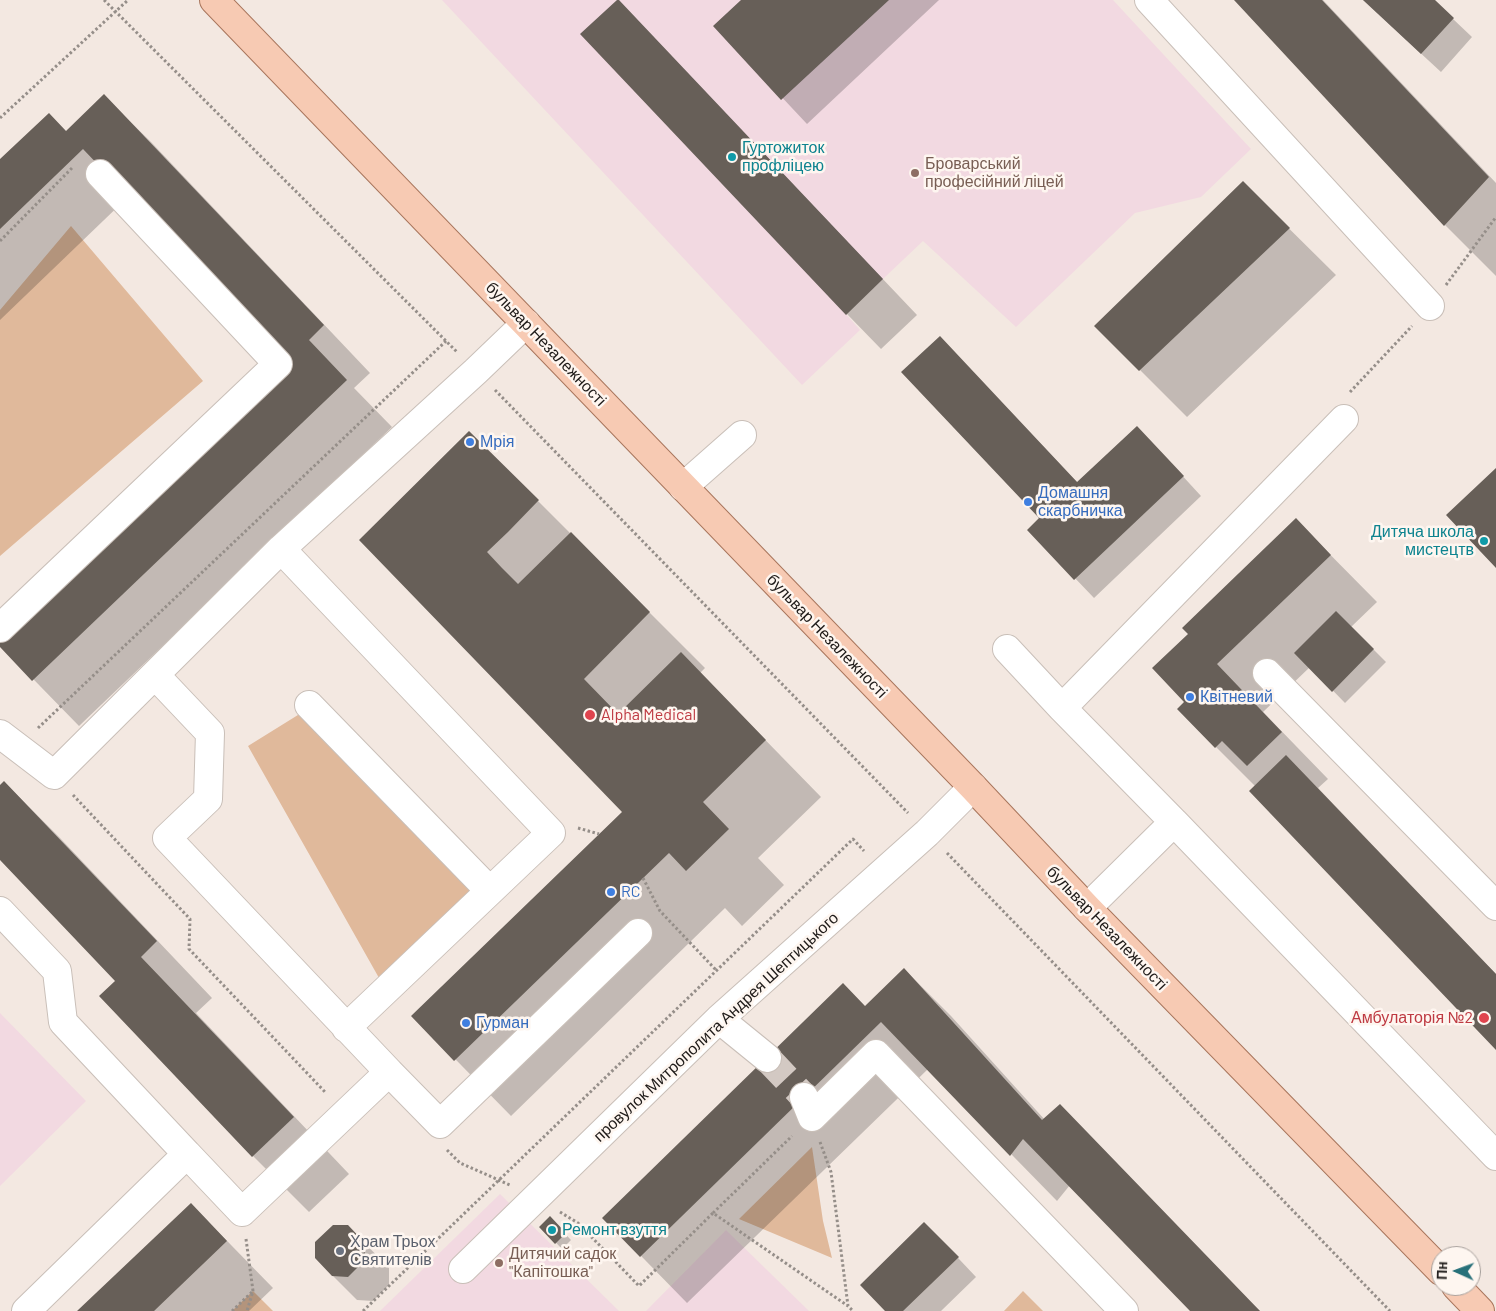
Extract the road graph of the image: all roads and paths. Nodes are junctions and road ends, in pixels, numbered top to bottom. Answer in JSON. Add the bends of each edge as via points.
{"nodes":[{"id":1,"x":104,"y":0,"type":"edge"},
{"id":2,"x":128,"y":0,"type":"edge"},
{"id":3,"x":214,"y":0,"type":"edge"},
{"id":4,"x":1149,"y":0,"type":"edge"},
{"id":5,"x":115,"y":12,"type":"junction"},
{"id":6,"x":0,"y":118,"type":"edge"},
{"id":7,"x":100,"y":174,"type":"joint"},
{"id":8,"x":0,"y":241,"type":"edge"},
{"id":9,"x":1430,"y":306,"type":"dead end"},
{"id":10,"x":526,"y":323,"type":"junction"},
{"id":11,"x":446,"y":341,"type":"junction"},
{"id":12,"x":476,"y":371,"type":"junction"},
{"id":13,"x":1344,"y":419,"type":"dead end"},
{"id":14,"x":742,"y":435,"type":"dead end"},
{"id":15,"x":683,"y":487,"type":"junction"},
{"id":16,"x":281,"y":549,"type":"junction"},
{"id":17,"x":0,"y":628,"type":"edge"},
{"id":18,"x":1007,"y":649,"type":"dead end"},
{"id":19,"x":1267,"y":673,"type":"dead end"},
{"id":20,"x":155,"y":675,"type":"junction"},
{"id":21,"x":310,"y":705,"type":"dead end"},
{"id":22,"x":1062,"y":708,"type":"junction"},
{"id":23,"x":9,"y":741,"type":"edge"},
{"id":24,"x":54,"y":775,"type":"junction"},
{"id":25,"x":973,"y":787,"type":"junction"},
{"id":26,"x":1174,"y":822,"type":"junction"},
{"id":27,"x":927,"y":833,"type":"junction"},
{"id":28,"x":883,"y":872,"type":"junction"},
{"id":29,"x":642,"y":878,"type":"dead end"},
{"id":30,"x":490,"y":891,"type":"junction"},
{"id":31,"x":1496,"y":906,"type":"edge"},
{"id":32,"x":1087,"y":908,"type":"junction"},
{"id":33,"x":0,"y":911,"type":"edge"},
{"id":34,"x":638,"y":933,"type":"dead end"},
{"id":35,"x":716,"y":970,"type":"junction"},
{"id":36,"x":719,"y":1020,"type":"junction"},
{"id":37,"x":346,"y":1028,"type":"junction"},
{"id":38,"x":766,"y":1058,"type":"tunnel mouth"},
{"id":39,"x":389,"y":1072,"type":"junction"},
{"id":40,"x":808,"y":1107,"type":"junction"},
{"id":41,"x":345,"y":1113,"type":"junction"},
{"id":42,"x":446,"y":1150,"type":"dead end"},
{"id":43,"x":187,"y":1154,"type":"junction"},
{"id":44,"x":1496,"y":1156,"type":"edge"},
{"id":45,"x":499,"y":1180,"type":"junction"},
{"id":46,"x":536,"y":1198,"type":"junction"},
{"id":47,"x":242,"y":1212,"type":"junction"},
{"id":48,"x":712,"y":1213,"type":"junction"},
{"id":49,"x":1431,"y":1261,"type":"edge"},
{"id":50,"x":463,"y":1269,"type":"dead end"},
{"id":51,"x":253,"y":1290,"type":"junction"},
{"id":52,"x":1466,"y":1296,"type":"edge"},
{"id":53,"x":848,"y":1306,"type":"junction"},
{"id":54,"x":26,"y":1311,"type":"edge"},
{"id":55,"x":232,"y":1311,"type":"edge"},
{"id":56,"x":247,"y":1311,"type":"edge"},
{"id":57,"x":363,"y":1311,"type":"edge"},
{"id":58,"x":853,"y":1311,"type":"edge"},
{"id":59,"x":1124,"y":1311,"type":"edge"},
{"id":60,"x":1390,"y":1311,"type":"edge"},
{"id":61,"x":1480,"y":1311,"type":"edge"}],
"edges":[{"from":1,"to":5,"type":"path"},
{"from":2,"to":5,"type":"path"},
{"from":3,"to":10,"type":"main road","name":"бульвар Незалежності"},
{"from":4,"to":9,"type":"street"},
{"from":5,"to":6,"type":"path"},
{"from":5,"to":11,"type":"path"},
{"from":7,"to":8,"type":"path","via":[[84,156]]},
{"from":7,"to":17,"type":"street","via":[[278,364]]},
{"from":10,"to":12,"type":"street"},
{"from":10,"to":15,"type":"main road","name":"бульвар Незалежності"},
{"from":11,"to":12,"type":"path"},
{"from":11,"to":23,"type":"path"},
{"from":12,"to":16,"type":"street"},
{"from":12,"to":27,"type":"path"},
{"from":13,"to":22,"type":"street"},
{"from":14,"to":15,"type":"street"},
{"from":15,"to":25,"type":"main road","name":"бульвар Незалежності"},
{"from":16,"to":20,"type":"street"},
{"from":16,"to":30,"type":"street","via":[[551,832]]},
{"from":18,"to":22,"type":"street"},
{"from":19,"to":31,"type":"street"},
{"from":20,"to":24,"type":"street"},
{"from":20,"to":37,"type":"street","via":[[210,733],[208,799],[167,838]]},
{"from":21,"to":30,"type":"street"},
{"from":22,"to":26,"type":"street"},
{"from":23,"to":24,"type":"street"},
{"from":24,"to":41,"type":"path","via":[[190,919],[189,950]]},
{"from":25,"to":27,"type":"street","name":"провулок Митрополита Андрея Шептицького"},
{"from":25,"to":32,"type":"main road","name":"бульвар Незалежності"},
{"from":26,"to":32,"type":"street"},
{"from":26,"to":44,"type":"street"},
{"from":27,"to":28,"type":"street","name":"провулок Митрополита Андрея Шептицького"},
{"from":27,"to":60,"type":"path"},
{"from":28,"to":35,"type":"path","via":[[853,839]]},
{"from":28,"to":36,"type":"street","name":"провулок Митрополита Андрея Шептицького"},
{"from":29,"to":35,"type":"path","via":[[660,911]]},
{"from":30,"to":37,"type":"street"},
{"from":32,"to":49,"type":"main road","name":"бульвар Незалежності"},
{"from":33,"to":43,"type":"street","via":[[57,971],[63,1022]]},
{"from":34,"to":39,"type":"street","via":[[440,1124]]},
{"from":35,"to":45,"type":"path"},
{"from":36,"to":38,"type":"street"},
{"from":36,"to":46,"type":"street","name":"провулок Митрополита Андрея Шептицького"},
{"from":37,"to":39,"type":"street"},
{"from":39,"to":41,"type":"street"},
{"from":40,"to":48,"type":"path"},
{"from":40,"to":53,"type":"path","via":[[831,1172]]},
{"from":40,"to":59,"type":"street","via":[[876,1054]]},
{"from":41,"to":47,"type":"street"},
{"from":42,"to":45,"type":"path","via":[[460,1164]]},
{"from":43,"to":47,"type":"street"},
{"from":43,"to":54,"type":"street"},
{"from":45,"to":46,"type":"path"},
{"from":45,"to":57,"type":"path"},
{"from":46,"to":48,"type":"path","via":[[578,1223],[638,1286]]},
{"from":46,"to":50,"type":"street","name":"провулок Митрополита Андрея Шептицького"},
{"from":47,"to":51,"type":"path"},
{"from":48,"to":53,"type":"path"},
{"from":51,"to":55,"type":"path"},
{"from":51,"to":56,"type":"path"},
{"from":52,"to":61,"type":"main road"},
{"from":53,"to":58,"type":"path"}]}
